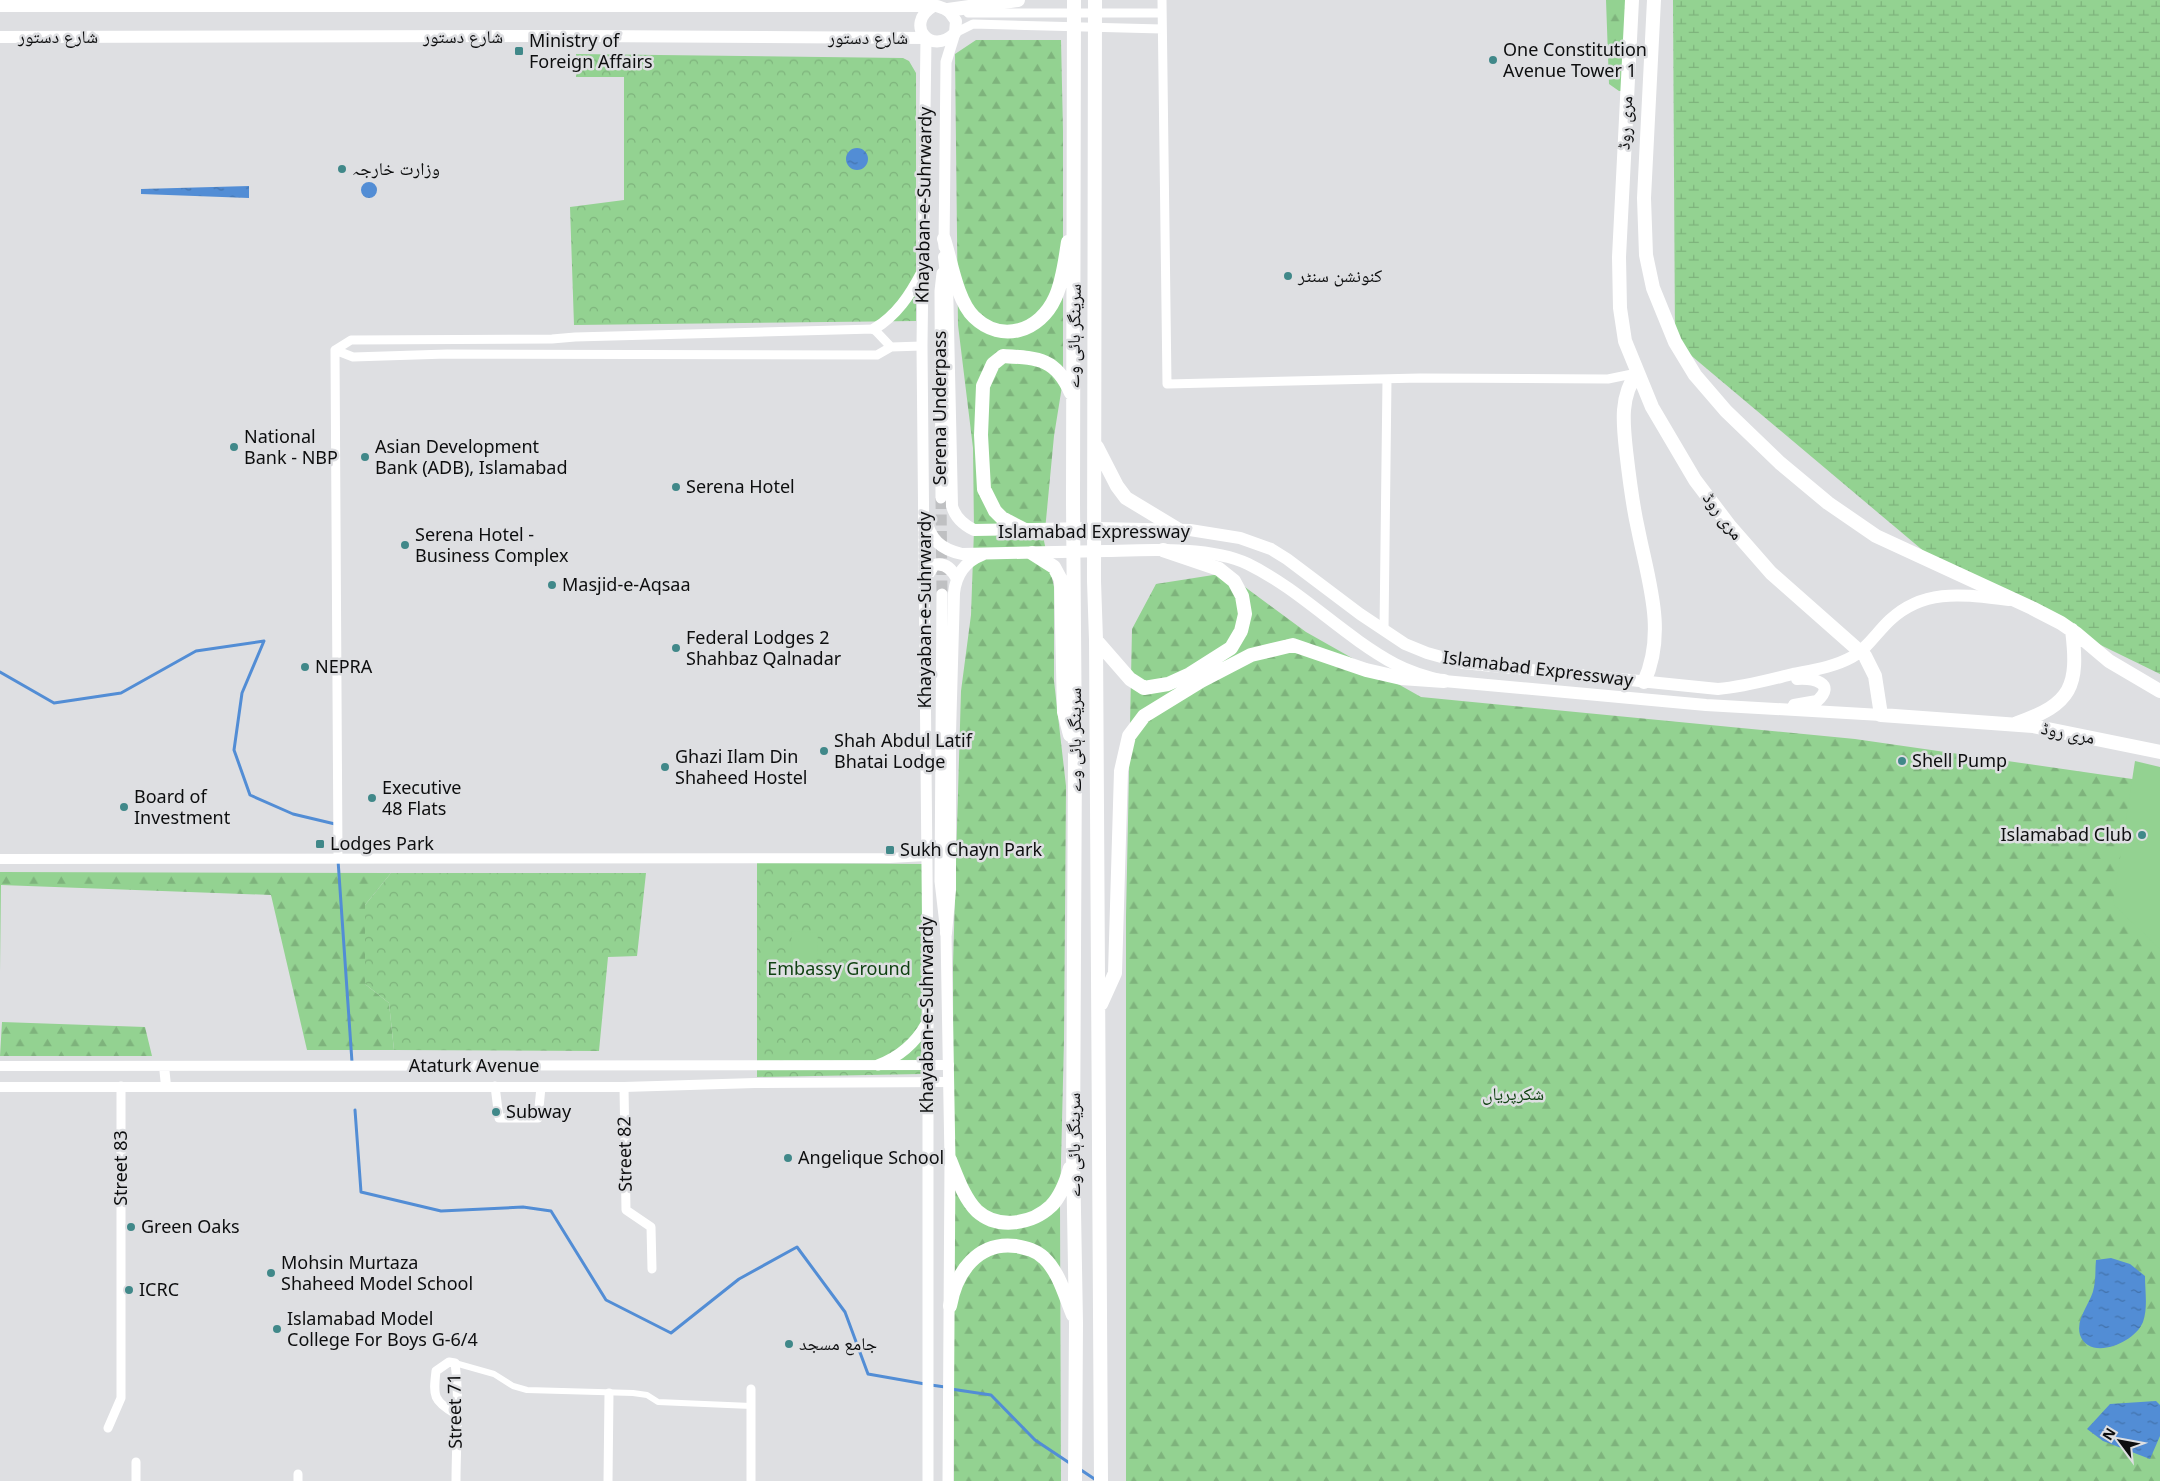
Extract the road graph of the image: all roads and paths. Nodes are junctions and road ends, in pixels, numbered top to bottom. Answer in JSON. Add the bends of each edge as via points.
{"nodes":[{"id":1,"x":322,"y":0,"type":"edge"},
{"id":2,"x":1018,"y":0,"type":"edge"},
{"id":3,"x":1074,"y":0,"type":"edge"},
{"id":4,"x":1095,"y":0,"type":"edge"},
{"id":5,"x":1162,"y":0,"type":"edge"},
{"id":6,"x":1632,"y":0,"type":"edge"},
{"id":7,"x":1654,"y":0,"type":"edge"},
{"id":8,"x":356,"y":3,"type":"edge"},
{"id":9,"x":932,"y":3,"type":"edge"},
{"id":10,"x":0,"y":6,"type":"edge"},
{"id":11,"x":309,"y":7,"type":"junction"},
{"id":12,"x":950,"y":8,"type":"edge"},
{"id":13,"x":1162,"y":13,"type":"junction"},
{"id":14,"x":1162,"y":29,"type":"junction"},
{"id":15,"x":955,"y":33,"type":"junction"},
{"id":16,"x":0,"y":38,"type":"edge"},
{"id":17,"x":926,"y":38,"type":"junction"},
{"id":18,"x":945,"y":90,"type":"junction"},
{"id":19,"x":925,"y":91,"type":"junction"},
{"id":20,"x":1626,"y":101,"type":"junction"},
{"id":21,"x":1648,"y":102,"type":"junction"},
{"id":22,"x":1075,"y":211,"type":"junction"},
{"id":23,"x":944,"y":239,"type":"junction"},
{"id":24,"x":944,"y":258,"type":"joint"},
{"id":25,"x":924,"y":270,"type":"junction"},
{"id":26,"x":874,"y":329,"type":"junction"},
{"id":27,"x":575,"y":337,"type":"junction"},
{"id":28,"x":552,"y":339,"type":"junction"},
{"id":29,"x":891,"y":346,"type":"junction"},
{"id":30,"x":922,"y":346,"type":"junction"},
{"id":31,"x":336,"y":350,"type":"junction"},
{"id":32,"x":574,"y":354,"type":"junction"},
{"id":33,"x":552,"y":355,"type":"junction"},
{"id":34,"x":1637,"y":373,"type":"junction"},
{"id":35,"x":1387,"y":379,"type":"junction"},
{"id":36,"x":1073,"y":399,"type":"junction"},
{"id":37,"x":1094,"y":442,"type":"junction"},
{"id":38,"x":946,"y":494,"type":"joint"},
{"id":39,"x":924,"y":518,"type":"junction"},
{"id":40,"x":1025,"y":530,"type":"junction"},
{"id":41,"x":1179,"y":530,"type":"junction"},
{"id":42,"x":1163,"y":550,"type":"junction"},
{"id":43,"x":1032,"y":553,"type":"junction"},
{"id":44,"x":986,"y":554,"type":"junction"},
{"id":45,"x":925,"y":579,"type":"junction"},
{"id":46,"x":957,"y":579,"type":"junction"},
{"id":47,"x":942,"y":594,"type":"tunnel mouth"},
{"id":48,"x":2012,"y":600,"type":"junction"},
{"id":49,"x":1384,"y":630,"type":"junction"},
{"id":50,"x":2072,"y":630,"type":"junction"},
{"id":51,"x":1096,"y":640,"type":"junction"},
{"id":52,"x":1860,"y":651,"type":"junction"},
{"id":53,"x":1444,"y":681,"type":"junction"},
{"id":54,"x":1644,"y":682,"type":"junction"},
{"id":55,"x":1758,"y":682,"type":"junction"},
{"id":56,"x":2160,"y":691,"type":"edge"},
{"id":57,"x":1757,"y":709,"type":"junction"},
{"id":58,"x":1881,"y":715,"type":"junction"},
{"id":59,"x":2014,"y":724,"type":"junction"},
{"id":60,"x":2160,"y":752,"type":"edge"},
{"id":61,"x":1075,"y":753,"type":"junction"},
{"id":62,"x":926,"y":856,"type":"junction"},
{"id":63,"x":338,"y":858,"type":"junction"},
{"id":64,"x":0,"y":859,"type":"edge"},
{"id":65,"x":946,"y":933,"type":"junction"},
{"id":66,"x":1099,"y":1009,"type":"junction"},
{"id":67,"x":927,"y":1022,"type":"junction"},
{"id":68,"x":878,"y":1065,"type":"junction"},
{"id":69,"x":949,"y":1065,"type":"junction"},
{"id":70,"x":0,"y":1066,"type":"edge"},
{"id":71,"x":164,"y":1066,"type":"junction"},
{"id":72,"x":928,"y":1066,"type":"junction"},
{"id":73,"x":928,"y":1082,"type":"junction"},
{"id":74,"x":948,"y":1082,"type":"junction"},
{"id":75,"x":121,"y":1086,"type":"junction"},
{"id":76,"x":166,"y":1086,"type":"junction"},
{"id":77,"x":495,"y":1086,"type":"junction"},
{"id":78,"x":0,"y":1087,"type":"edge"},
{"id":79,"x":541,"y":1087,"type":"junction"},
{"id":80,"x":624,"y":1087,"type":"junction"},
{"id":81,"x":1073,"y":1155,"type":"junction"},
{"id":82,"x":950,"y":1160,"type":"junction"},
{"id":83,"x":652,"y":1269,"type":"dead end"},
{"id":84,"x":950,"y":1306,"type":"junction"},
{"id":85,"x":1076,"y":1323,"type":"junction"},
{"id":86,"x":455,"y":1363,"type":"junction"},
{"id":87,"x":751,"y":1389,"type":"dead end"},
{"id":88,"x":609,"y":1393,"type":"junction"},
{"id":89,"x":751,"y":1406,"type":"junction"},
{"id":90,"x":456,"y":1414,"type":"junction"},
{"id":91,"x":108,"y":1428,"type":"dead end"},
{"id":92,"x":928,"y":1441,"type":"junction"},
{"id":93,"x":948,"y":1441,"type":"junction"},
{"id":94,"x":136,"y":1462,"type":"dead end"},
{"id":95,"x":136,"y":1481,"type":"edge"},
{"id":96,"x":456,"y":1481,"type":"edge"},
{"id":97,"x":608,"y":1481,"type":"edge"},
{"id":98,"x":751,"y":1481,"type":"edge"},
{"id":99,"x":928,"y":1481,"type":"edge"},
{"id":100,"x":948,"y":1481,"type":"edge"},
{"id":101,"x":1075,"y":1481,"type":"edge"},
{"id":102,"x":1101,"y":1481,"type":"edge"}],
"edges":[{"from":1,"to":11,"type":"street"},
{"from":2,"to":12,"type":"highway"},
{"from":3,"to":22,"type":"highway","name":"سرینگر ہائی وے"},
{"from":4,"to":37,"type":"highway","name":"سرینگر ہائی وے"},
{"from":5,"to":13,"type":"street"},
{"from":6,"to":20,"type":"highway","name":"مری روڈ"},
{"from":7,"to":21,"type":"highway","name":"مری روڈ"},
{"from":8,"to":9,"type":"main road","name":"شارع دستور"},
{"from":8,"to":11,"type":"main road","name":"شارع دستور"},
{"from":9,"to":12,"type":"main road"},
{"from":9,"to":17,"type":"main road","via":[[922,18],[921,32]]},
{"from":10,"to":11,"type":"main road","name":"شارع دستور"},
{"from":12,"to":13,"type":"street","via":[[970,12]]},
{"from":12,"to":15,"type":"main road","via":[[956,21]]},
{"from":13,"to":14,"type":"street"},
{"from":14,"to":15,"type":"street","via":[[973,24]]},
{"from":14,"to":35,"type":"street","via":[[1167,384]]},
{"from":15,"to":17,"type":"main road","via":[[945,40]]},
{"from":15,"to":18,"type":"main road","name":"Khayaban-e-Suhrwardy","via":[[946,62]]},
{"from":16,"to":17,"type":"main road","name":"شارع دستور"},
{"from":17,"to":19,"type":"main road","name":"Khayaban-e-Suhrwardy"},
{"from":18,"to":19,"type":"main road"},
{"from":18,"to":23,"type":"main road","name":"Khayaban-e-Suhrwardy"},
{"from":19,"to":25,"type":"main road","name":"Khayaban-e-Suhrwardy"},
{"from":20,"to":21,"type":"highway"},
{"from":20,"to":34,"type":"highway","name":"مری روڈ","via":[[1620,308],[1625,341]]},
{"from":21,"to":48,"type":"highway","name":"مری روڈ","via":[[1644,198],[1646,255],[1657,297],[1675,342],[1695,375],[1766,450],[1828,503],[1876,536]]},
{"from":22,"to":23,"type":"highway","via":[[1055,298],[1045,313],[1026,329],[1012,333],[990,329],[973,316],[961,297]]},
{"from":22,"to":36,"type":"highway","name":"سرینگر ہائی وے"},
{"from":23,"to":24,"type":"main road","name":"Khayaban-e-Suhrwardy"},
{"from":24,"to":38,"type":"main road","name":"Khayaban-e-Suhrwardy","via":[[947,282]]},
{"from":25,"to":26,"type":"main road","via":[[900,307]]},
{"from":25,"to":30,"type":"main road","name":"Khayaban-e-Suhrwardy"},
{"from":26,"to":27,"type":"street"},
{"from":26,"to":29,"type":"street"},
{"from":27,"to":28,"type":"street"},
{"from":27,"to":32,"type":"street"},
{"from":28,"to":31,"type":"street","via":[[351,340]]},
{"from":28,"to":33,"type":"street"},
{"from":29,"to":30,"type":"street"},
{"from":29,"to":32,"type":"street","via":[[877,355]]},
{"from":30,"to":39,"type":"main road","name":"Khayaban-e-Suhrwardy"},
{"from":31,"to":33,"type":"street","via":[[353,357]]},
{"from":31,"to":63,"type":"street"},
{"from":32,"to":33,"type":"street"},
{"from":34,"to":35,"type":"street","via":[[1608,379]]},
{"from":34,"to":52,"type":"highway","name":"مری روڈ","via":[[1652,407],[1695,480],[1728,525],[1771,573]]},
{"from":34,"to":54,"type":"highway","via":[[1625,396],[1624,428],[1637,527],[1655,614],[1656,643]]},
{"from":35,"to":49,"type":"street"},
{"from":36,"to":40,"type":"highway","via":[[1064,377],[1053,365],[1036,359],[1003,356],[988,372],[981,435],[984,489],[998,514]]},
{"from":36,"to":61,"type":"highway","name":"سرینگر ہائی وے"},
{"from":37,"to":41,"type":"highway","via":[[1126,498]]},
{"from":37,"to":51,"type":"highway","name":"سرینگر ہائی وے"},
{"from":38,"to":40,"type":"main road","name":"Islamabad Expressway","via":[[954,512],[974,530]]},
{"from":39,"to":44,"type":"main road","name":"Islamabad Expressway","via":[[933,538],[947,551]]},
{"from":39,"to":45,"type":"main road","name":"Khayaban-e-Suhrwardy"},
{"from":40,"to":41,"type":"main road","name":"Islamabad Expressway"},
{"from":41,"to":49,"type":"main road","name":"Islamabad Expressway","via":[[1240,538],[1271,549]]},
{"from":42,"to":43,"type":"main road","name":"Islamabad Expressway"},
{"from":42,"to":51,"type":"highway","via":[[1219,569],[1234,581],[1242,596],[1245,614],[1241,632],[1232,648],[1168,684],[1144,688],[1130,678]]},
{"from":42,"to":53,"type":"main road","name":"Islamabad Expressway","via":[[1206,553],[1246,563],[1395,664]]},
{"from":43,"to":44,"type":"main road","name":"Islamabad Expressway"},
{"from":43,"to":61,"type":"highway","via":[[1054,566],[1061,580],[1064,712]]},
{"from":44,"to":46,"type":"main road","via":[[965,564]]},
{"from":45,"to":46,"type":"main road","via":[[938,564],[949,568]]},
{"from":45,"to":62,"type":"main road","name":"Khayaban-e-Suhrwardy"},
{"from":46,"to":65,"type":"main road","via":[[951,698],[950,890]]},
{"from":47,"to":65,"type":"main road","via":[[940,880]]},
{"from":48,"to":50,"type":"highway","name":"مری روڈ"},
{"from":48,"to":52,"type":"main road","name":"Islamabad Expressway","via":[[1963,595],[1929,597],[1899,612]]},
{"from":49,"to":54,"type":"main road","name":"Islamabad Expressway","via":[[1427,654],[1464,663]]},
{"from":50,"to":56,"type":"highway","name":"مری روڈ","via":[[2109,661]]},
{"from":50,"to":59,"type":"highway","via":[[2075,665],[2072,682],[2051,708]]},
{"from":51,"to":66,"type":"highway","name":"سرینگر ہائی وے"},
{"from":52,"to":55,"type":"main road","name":"Islamabad Expressway","via":[[1827,666]]},
{"from":52,"to":58,"type":"highway","name":"مری روڈ","via":[[1869,661],[1875,676]]},
{"from":53,"to":57,"type":"main road","name":"Islamabad Expressway"},
{"from":53,"to":66,"type":"highway","via":[[1401,678],[1366,670],[1293,645],[1251,655],[1144,716],[1130,736],[1121,771],[1115,973]]},
{"from":54,"to":55,"type":"main road","name":"Islamabad Expressway","via":[[1718,689]]},
{"from":55,"to":57,"type":"main road","via":[[1810,678],[1823,684],[1824,692],[1812,703]]},
{"from":57,"to":58,"type":"main road","name":"Islamabad Expressway"},
{"from":58,"to":59,"type":"highway","name":"مری روڈ"},
{"from":59,"to":60,"type":"highway","name":"مری روڈ"},
{"from":61,"to":81,"type":"highway","name":"سرینگر ہائی وے"},
{"from":62,"to":63,"type":"street"},
{"from":62,"to":67,"type":"main road","name":"Khayaban-e-Suhrwardy"},
{"from":63,"to":64,"type":"street"},
{"from":65,"to":69,"type":"main road","name":"Khayaban-e-Suhrwardy"},
{"from":66,"to":102,"type":"highway","name":"سرینگر ہائی وے"},
{"from":67,"to":68,"type":"main road","via":[[912,1044]]},
{"from":67,"to":72,"type":"main road","name":"Khayaban-e-Suhrwardy"},
{"from":68,"to":71,"type":"street","name":"Ataturk Avenue"},
{"from":68,"to":72,"type":"street","name":"Ataturk Avenue"},
{"from":69,"to":72,"type":"street","name":"Ataturk Avenue"},
{"from":69,"to":74,"type":"main road","name":"Khayaban-e-Suhrwardy"},
{"from":70,"to":71,"type":"street","name":"Ataturk Avenue"},
{"from":71,"to":76,"type":"street"},
{"from":72,"to":73,"type":"main road","name":"Khayaban-e-Suhrwardy"},
{"from":73,"to":74,"type":"street","name":"Ataturk Avenue"},
{"from":73,"to":80,"type":"street","name":"Ataturk Avenue"},
{"from":73,"to":92,"type":"main road","name":"Khayaban-e-Suhrwardy"},
{"from":74,"to":82,"type":"main road","name":"Khayaban-e-Suhrwardy"},
{"from":75,"to":76,"type":"street","name":"Ataturk Avenue"},
{"from":75,"to":78,"type":"street","name":"Ataturk Avenue"},
{"from":75,"to":91,"type":"street","name":"Street 83","via":[[122,1398]]},
{"from":76,"to":77,"type":"street","name":"Ataturk Avenue"},
{"from":77,"to":79,"type":"street","name":"Ataturk Avenue"},
{"from":77,"to":79,"type":"street","via":[[499,1118],[538,1118]]},
{"from":79,"to":80,"type":"street","name":"Ataturk Avenue"},
{"from":80,"to":83,"type":"street","name":"Street 82","via":[[626,1210],[651,1227]]},
{"from":81,"to":82,"type":"highway","via":[[1067,1178],[1052,1205],[1038,1216],[1022,1222],[1004,1223],[988,1218],[972,1205]]},
{"from":81,"to":85,"type":"highway","name":"سرینگر ہائی وے"},
{"from":82,"to":84,"type":"main road","name":"Khayaban-e-Suhrwardy"},
{"from":84,"to":85,"type":"highway","via":[[957,1280],[973,1259],[998,1247],[1025,1248],[1038,1252],[1054,1271]]},
{"from":84,"to":93,"type":"main road","name":"Khayaban-e-Suhrwardy"},
{"from":85,"to":101,"type":"highway","name":"سرینگر ہائی وے"},
{"from":86,"to":88,"type":"street","via":[[494,1374],[513,1386],[527,1390]]},
{"from":86,"to":90,"type":"street","name":"Street 71"},
{"from":86,"to":90,"type":"street","name":"Street 71","via":[[449,1362],[436,1371],[434,1393],[441,1405]]},
{"from":87,"to":89,"type":"street"},
{"from":88,"to":89,"type":"street","via":[[647,1395],[658,1402]]},
{"from":88,"to":97,"type":"street"},
{"from":89,"to":98,"type":"street"},
{"from":90,"to":96,"type":"street","name":"Street 71"},
{"from":92,"to":93,"type":"main road"},
{"from":92,"to":99,"type":"main road","name":"Khayaban-e-Suhrwardy"},
{"from":93,"to":100,"type":"main road","name":"Khayaban-e-Suhrwardy"},
{"from":94,"to":95,"type":"street"}]}
